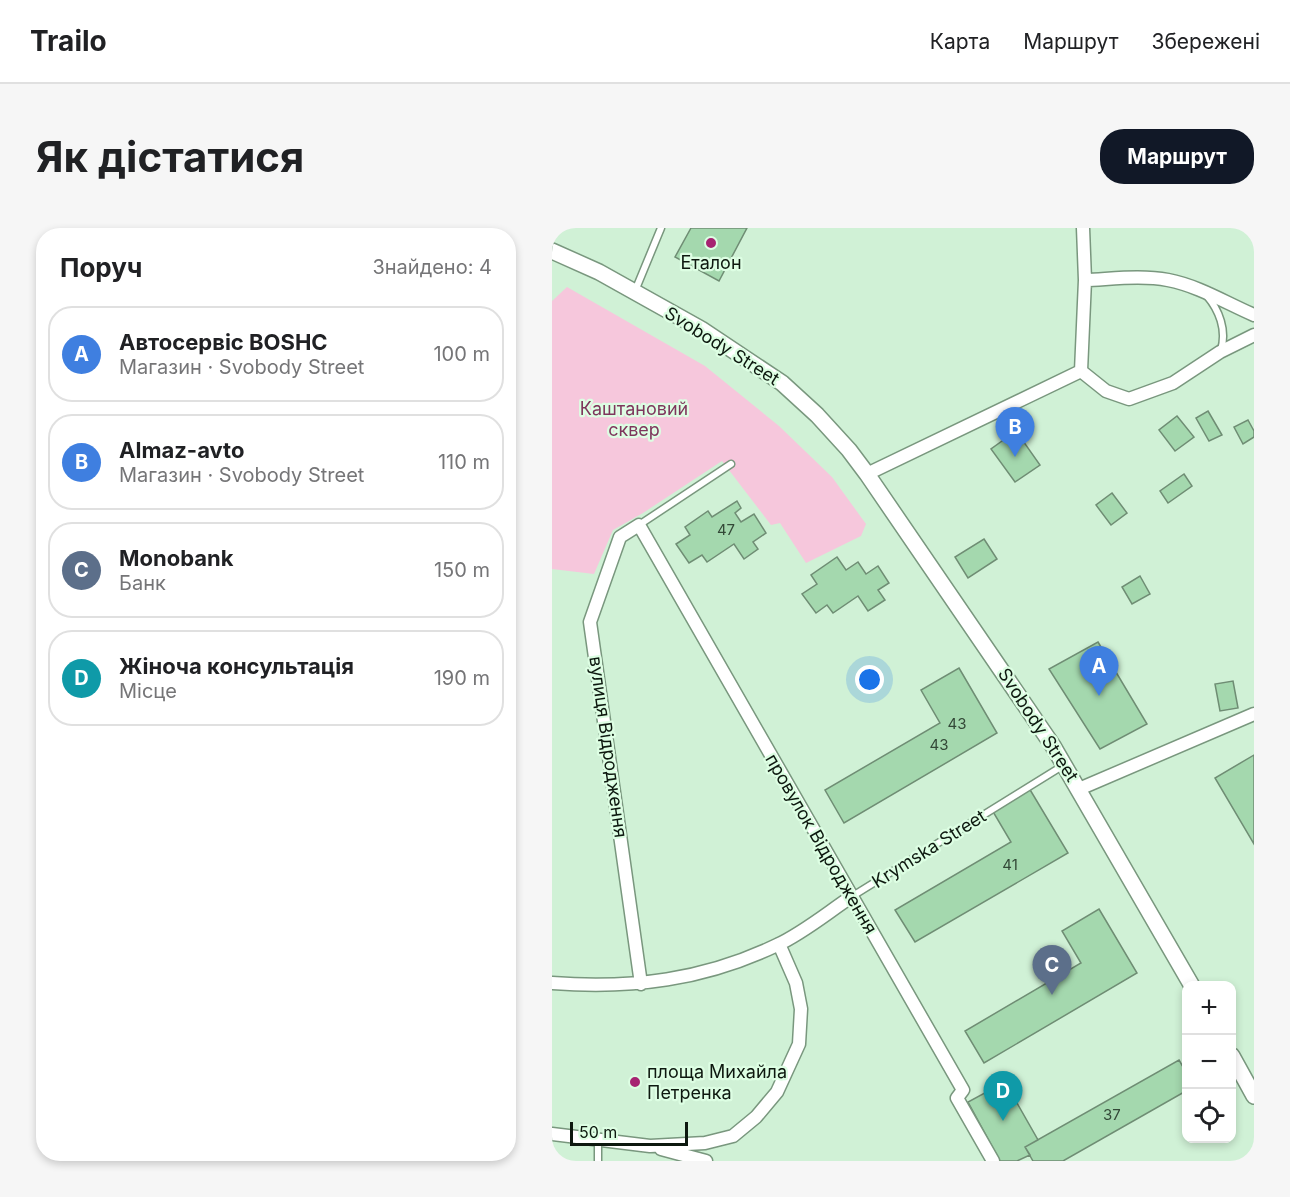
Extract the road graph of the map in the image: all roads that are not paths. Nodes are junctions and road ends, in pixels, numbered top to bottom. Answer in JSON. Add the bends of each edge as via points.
{"nodes":[{"id":1,"x":662,"y":228,"type":"edge"},
{"id":2,"x":1083,"y":228,"type":"edge"},
{"id":3,"x":552,"y":251,"type":"edge"},
{"id":4,"x":1085,"y":280,"type":"junction"},
{"id":5,"x":1203,"y":291,"type":"junction"},
{"id":6,"x":635,"y":292,"type":"junction"},
{"id":7,"x":1254,"y":315,"type":"edge"},
{"id":8,"x":1254,"y":335,"type":"edge"},
{"id":9,"x":1220,"y":352,"type":"junction"},
{"id":10,"x":1081,"y":371,"type":"junction"},
{"id":11,"x":731,"y":464,"type":"dead end"},
{"id":12,"x":867,"y":474,"type":"junction"},
{"id":13,"x":639,"y":525,"type":"junction"},
{"id":14,"x":1254,"y":714,"type":"edge"},
{"id":15,"x":1065,"y":765,"type":"junction"},
{"id":16,"x":1079,"y":789,"type":"junction"},
{"id":17,"x":851,"y":897,"type":"junction"},
{"id":18,"x":779,"y":944,"type":"junction"},
{"id":19,"x":1189,"y":981,"type":"edge"},
{"id":20,"x":552,"y":983,"type":"edge"},
{"id":21,"x":641,"y":984,"type":"junction"},
{"id":22,"x":1236,"y":1063,"type":"edge"},
{"id":23,"x":1254,"y":1095,"type":"edge"},
{"id":24,"x":552,"y":1134,"type":"edge"},
{"id":25,"x":598,"y":1139,"type":"junction"},
{"id":26,"x":705,"y":1143,"type":"junction"},
{"id":27,"x":651,"y":1146,"type":"junction"},
{"id":28,"x":598,"y":1161,"type":"edge"},
{"id":29,"x":705,"y":1161,"type":"edge"},
{"id":30,"x":993,"y":1161,"type":"edge"}],
"edges":[{"from":1,"to":6,"type":"lane"},
{"from":2,"to":4,"type":"street"},
{"from":3,"to":6,"type":"street","name":"Svobody Street"},
{"from":4,"to":5,"type":"street","via":[[1168,280]]},
{"from":4,"to":10,"type":"street"},
{"from":5,"to":7,"type":"street"},
{"from":5,"to":9,"type":"lane","via":[[1218,309],[1222,328]]},
{"from":6,"to":12,"type":"street","name":"Svobody Street","via":[[701,329],[782,383],[817,415]]},
{"from":8,"to":9,"type":"street"},
{"from":9,"to":10,"type":"street","via":[[1173,383],[1129,399],[1106,391]]},
{"from":10,"to":12,"type":"street"},
{"from":11,"to":13,"type":"lane"},
{"from":12,"to":15,"type":"street","name":"Svobody Street"},
{"from":13,"to":17,"type":"street","name":"провулок Відродження"},
{"from":13,"to":21,"type":"street","name":"вулиця Відродження","via":[[620,537],[591,622]]},
{"from":14,"to":16,"type":"street"},
{"from":15,"to":16,"type":"street","name":"Svobody Street"},
{"from":15,"to":17,"type":"lane","name":"Krymska Street"},
{"from":16,"to":19,"type":"street","name":"Svobody Street"},
{"from":17,"to":18,"type":"street","name":"Krymska Street"},
{"from":17,"to":30,"type":"street","name":"провулок Відродження","via":[[963,1090],[957,1098]]},
{"from":18,"to":21,"type":"street","name":"Krymska Street","via":[[733,964]]},
{"from":18,"to":26,"type":"street","via":[[796,983],[801,1009],[799,1044],[777,1092],[756,1117],[733,1136]]},
{"from":20,"to":21,"type":"street","name":"Krymska Street"},
{"from":22,"to":23,"type":"street"},
{"from":24,"to":25,"type":"street"},
{"from":25,"to":27,"type":"street"},
{"from":25,"to":28,"type":"lane"},
{"from":26,"to":27,"type":"street"},
{"from":26,"to":29,"type":"street"},
{"from":27,"to":29,"type":"street"}]}
